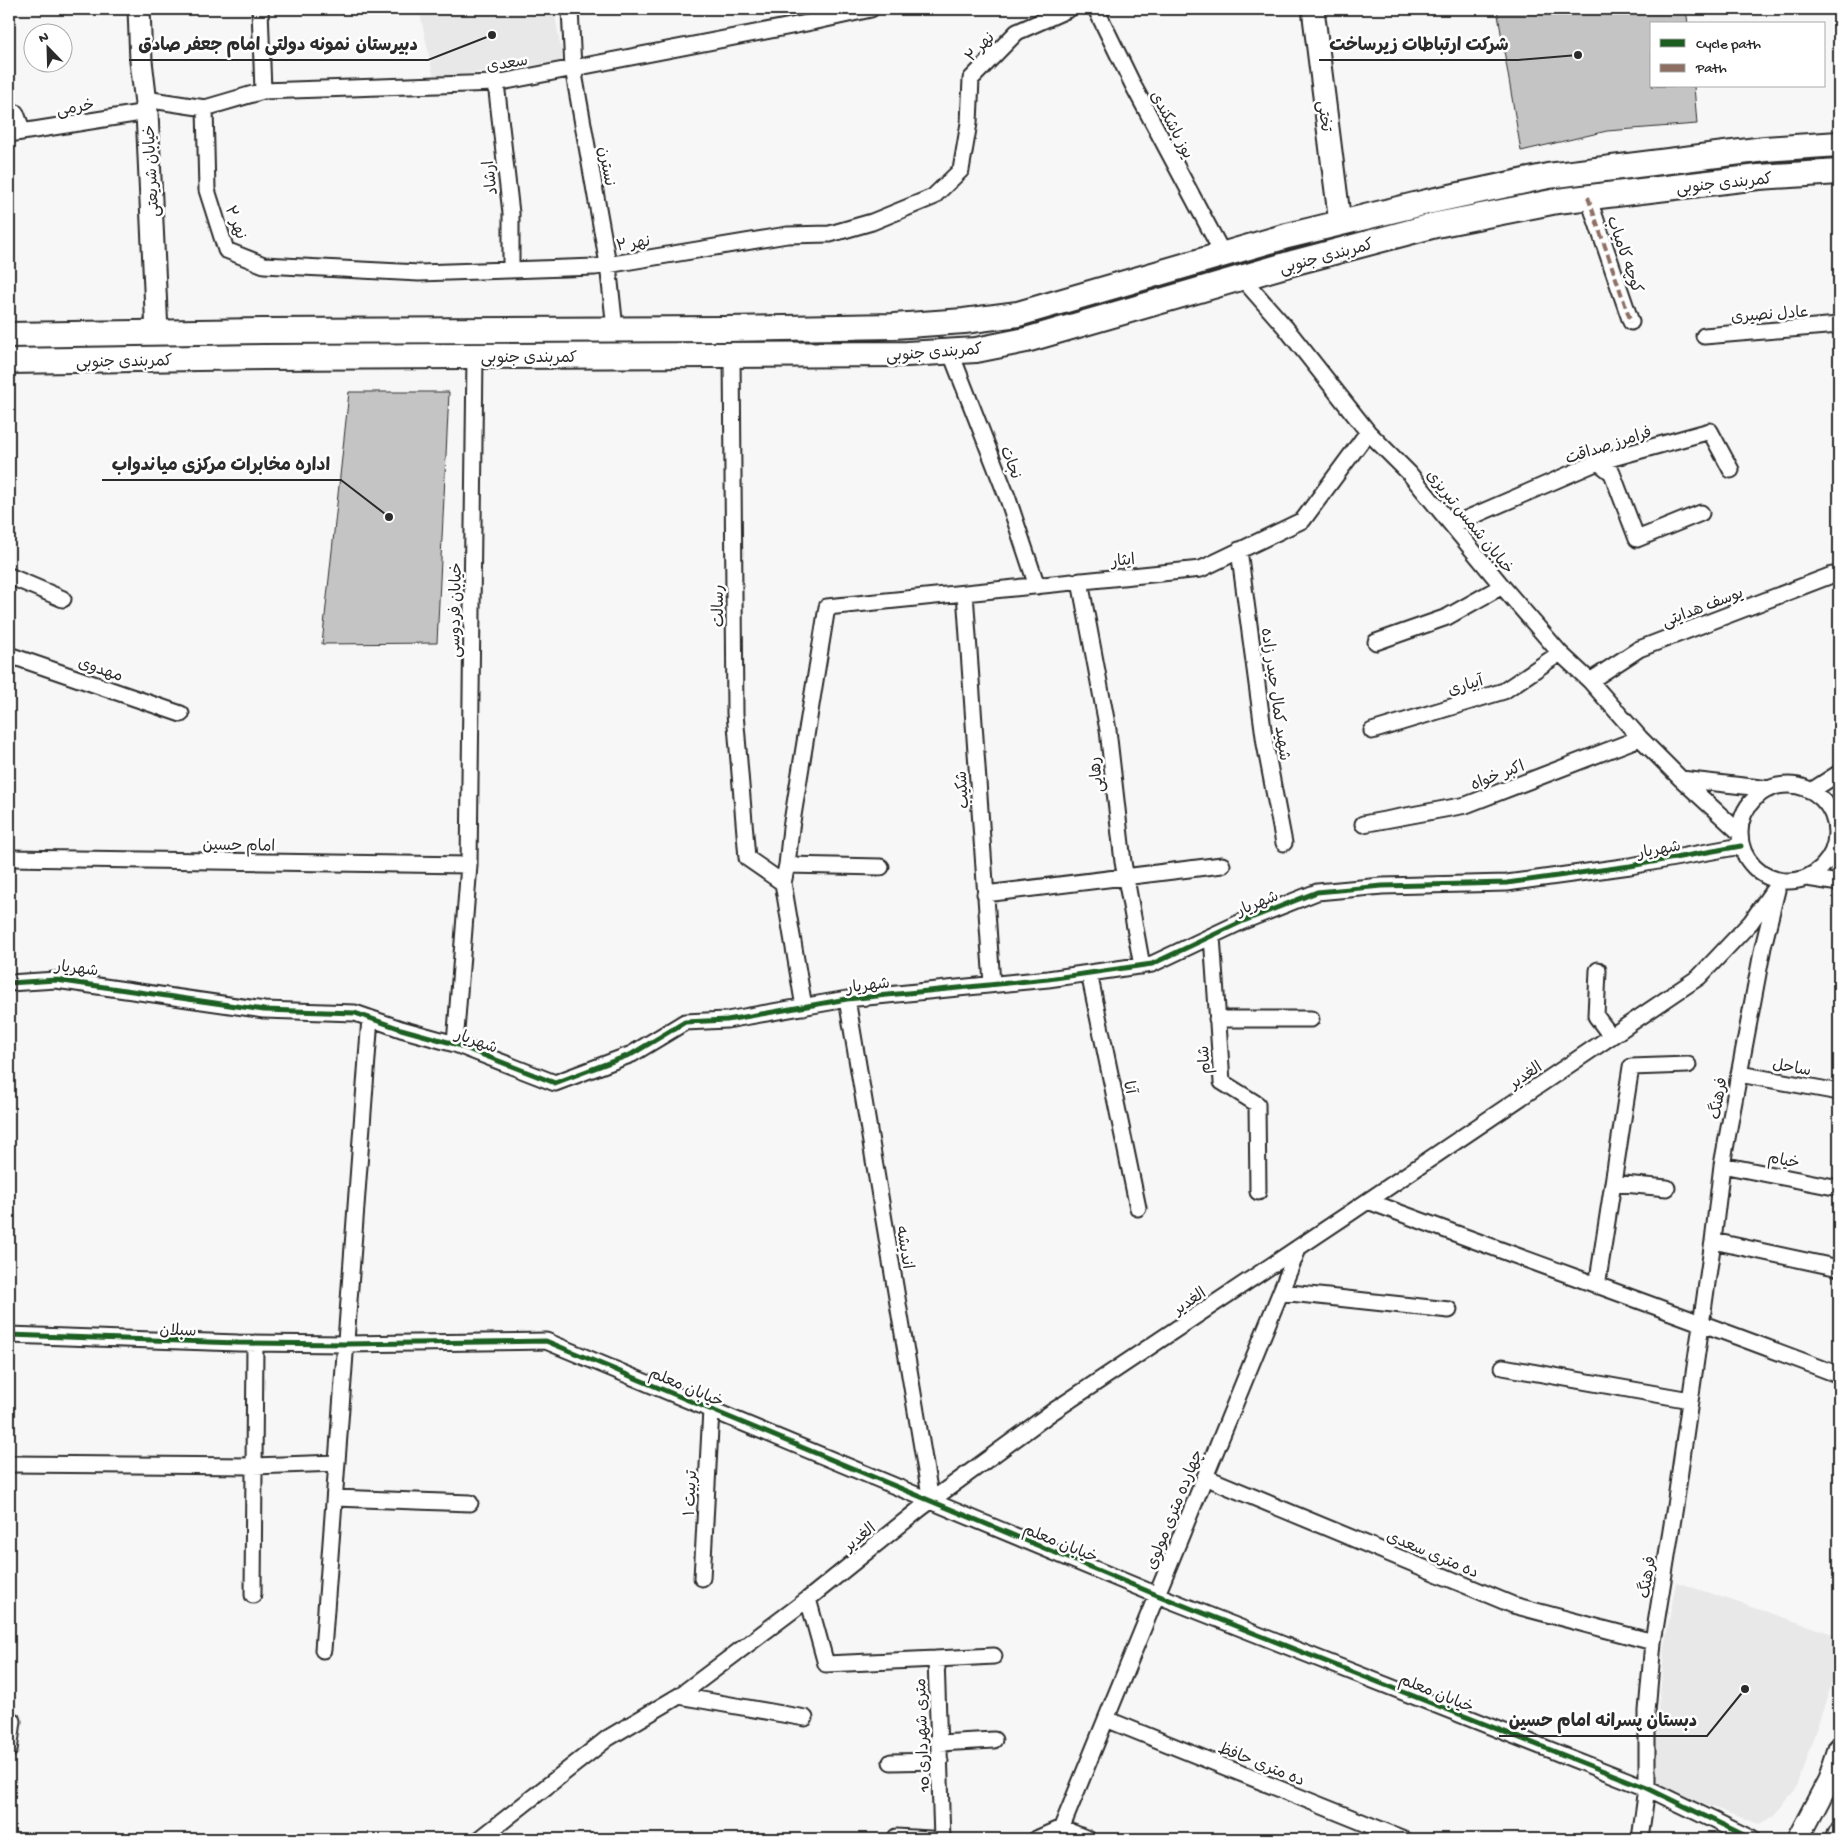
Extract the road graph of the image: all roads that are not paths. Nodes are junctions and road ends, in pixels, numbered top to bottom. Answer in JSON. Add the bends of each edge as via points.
{"nodes":[{"id":1,"x":139,"y":9,"type":"edge"},
{"id":2,"x":260,"y":9,"type":"edge"},
{"id":3,"x":570,"y":9,"type":"edge"},
{"id":4,"x":871,"y":9,"type":"edge"},
{"id":5,"x":1069,"y":9,"type":"edge"},
{"id":6,"x":1096,"y":9,"type":"edge"},
{"id":7,"x":1313,"y":9,"type":"edge"},
{"id":8,"x":573,"y":68,"type":"junction"},
{"id":9,"x":496,"y":83,"type":"junction"},
{"id":10,"x":263,"y":91,"type":"junction"},
{"id":11,"x":146,"y":105,"type":"junction"},
{"id":12,"x":206,"y":108,"type":"junction"},
{"id":13,"x":9,"y":110,"type":"edge"},
{"id":14,"x":16,"y":133,"type":"edge"},
{"id":15,"x":1839,"y":144,"type":"edge"},
{"id":16,"x":1839,"y":172,"type":"edge"},
{"id":17,"x":1588,"y":197,"type":"junction"},
{"id":18,"x":1340,"y":223,"type":"junction"},
{"id":19,"x":1223,"y":254,"type":"junction"},
{"id":20,"x":608,"y":264,"type":"junction"},
{"id":21,"x":511,"y":269,"type":"junction"},
{"id":22,"x":1242,"y":278,"type":"junction"},
{"id":23,"x":1631,"y":322,"type":"dead end"},
{"id":24,"x":1839,"y":325,"type":"edge"},
{"id":25,"x":615,"y":330,"type":"junction"},
{"id":26,"x":157,"y":333,"type":"junction"},
{"id":27,"x":9,"y":335,"type":"edge"},
{"id":28,"x":1704,"y":336,"type":"dead end"},
{"id":29,"x":950,"y":351,"type":"junction"},
{"id":30,"x":732,"y":354,"type":"junction"},
{"id":31,"x":475,"y":356,"type":"junction"},
{"id":32,"x":159,"y":359,"type":"junction"},
{"id":33,"x":9,"y":361,"type":"edge"},
{"id":34,"x":1368,"y":432,"type":"junction"},
{"id":35,"x":1598,"y":462,"type":"junction"},
{"id":36,"x":1731,"y":470,"type":"dead end"},
{"id":37,"x":1701,"y":513,"type":"dead end"},
{"id":38,"x":1452,"y":525,"type":"junction"},
{"id":39,"x":1239,"y":550,"type":"junction"},
{"id":40,"x":1832,"y":575,"type":"dead end"},
{"id":41,"x":9,"y":576,"type":"edge"},
{"id":42,"x":1080,"y":581,"type":"junction"},
{"id":43,"x":1037,"y":586,"type":"junction"},
{"id":44,"x":1502,"y":586,"type":"junction"},
{"id":45,"x":965,"y":593,"type":"junction"},
{"id":46,"x":63,"y":599,"type":"dead end"},
{"id":47,"x":1376,"y":642,"type":"dead end"},
{"id":48,"x":1560,"y":653,"type":"junction"},
{"id":49,"x":9,"y":656,"type":"edge"},
{"id":50,"x":1590,"y":681,"type":"junction"},
{"id":51,"x":181,"y":714,"type":"dead end"},
{"id":52,"x":1372,"y":731,"type":"dead end"},
{"id":53,"x":1640,"y":738,"type":"junction"},
{"id":54,"x":1839,"y":773,"type":"edge"},
{"id":55,"x":1681,"y":779,"type":"junction"},
{"id":56,"x":1770,"y":789,"type":"junction"},
{"id":57,"x":1816,"y":795,"type":"junction"},
{"id":58,"x":1839,"y":809,"type":"edge"},
{"id":59,"x":1363,"y":824,"type":"dead end"},
{"id":60,"x":1741,"y":839,"type":"junction"},
{"id":61,"x":1284,"y":843,"type":"dead end"},
{"id":62,"x":9,"y":858,"type":"edge"},
{"id":63,"x":469,"y":865,"type":"junction"},
{"id":64,"x":787,"y":865,"type":"junction"},
{"id":65,"x":1222,"y":865,"type":"dead end"},
{"id":66,"x":881,"y":868,"type":"dead end"},
{"id":67,"x":1126,"y":876,"type":"junction"},
{"id":68,"x":1807,"y":878,"type":"junction"},
{"id":69,"x":1779,"y":882,"type":"junction"},
{"id":70,"x":783,"y":883,"type":"junction"},
{"id":71,"x":1839,"y":883,"type":"edge"},
{"id":72,"x":986,"y":894,"type":"junction"},
{"id":73,"x":1212,"y":936,"type":"junction"},
{"id":74,"x":1142,"y":966,"type":"junction"},
{"id":75,"x":1598,"y":970,"type":"dead end"},
{"id":76,"x":1089,"y":973,"type":"junction"},
{"id":77,"x":9,"y":983,"type":"edge"},
{"id":78,"x":992,"y":984,"type":"junction"},
{"id":79,"x":848,"y":999,"type":"junction"},
{"id":80,"x":804,"y":1006,"type":"junction"},
{"id":81,"x":370,"y":1018,"type":"junction"},
{"id":82,"x":1311,"y":1018,"type":"dead end"},
{"id":83,"x":1218,"y":1019,"type":"junction"},
{"id":84,"x":1611,"y":1036,"type":"junction"},
{"id":85,"x":455,"y":1044,"type":"junction"},
{"id":86,"x":1688,"y":1066,"type":"dead end"},
{"id":87,"x":1739,"y":1074,"type":"junction"},
{"id":88,"x":1839,"y":1092,"type":"edge"},
{"id":89,"x":1722,"y":1165,"type":"junction"},
{"id":90,"x":1613,"y":1184,"type":"junction"},
{"id":91,"x":1667,"y":1188,"type":"dead end"},
{"id":92,"x":1839,"y":1188,"type":"edge"},
{"id":93,"x":1258,"y":1192,"type":"dead end"},
{"id":94,"x":1368,"y":1202,"type":"junction"},
{"id":95,"x":1138,"y":1208,"type":"dead end"},
{"id":96,"x":1713,"y":1241,"type":"junction"},
{"id":97,"x":1299,"y":1247,"type":"junction"},
{"id":98,"x":1839,"y":1268,"type":"edge"},
{"id":99,"x":1597,"y":1286,"type":"junction"},
{"id":100,"x":1281,"y":1292,"type":"junction"},
{"id":101,"x":1449,"y":1310,"type":"dead end"},
{"id":102,"x":1701,"y":1322,"type":"junction"},
{"id":103,"x":9,"y":1335,"type":"edge"},
{"id":104,"x":255,"y":1343,"type":"junction"},
{"id":105,"x":346,"y":1344,"type":"junction"},
{"id":106,"x":1503,"y":1367,"type":"dead end"},
{"id":107,"x":1839,"y":1375,"type":"edge"},
{"id":108,"x":1690,"y":1400,"type":"junction"},
{"id":109,"x":710,"y":1410,"type":"junction"},
{"id":110,"x":9,"y":1464,"type":"edge"},
{"id":111,"x":337,"y":1464,"type":"junction"},
{"id":112,"x":254,"y":1466,"type":"junction"},
{"id":113,"x":1205,"y":1477,"type":"junction"},
{"id":114,"x":335,"y":1498,"type":"junction"},
{"id":115,"x":931,"y":1501,"type":"junction"},
{"id":116,"x":470,"y":1503,"type":"dead end"},
{"id":117,"x":702,"y":1578,"type":"dead end"},
{"id":118,"x":253,"y":1595,"type":"dead end"},
{"id":119,"x":1157,"y":1595,"type":"junction"},
{"id":120,"x":808,"y":1599,"type":"junction"},
{"id":121,"x":1653,"y":1642,"type":"junction"},
{"id":122,"x":323,"y":1650,"type":"dead end"},
{"id":123,"x":994,"y":1656,"type":"dead end"},
{"id":124,"x":936,"y":1659,"type":"junction"},
{"id":125,"x":679,"y":1696,"type":"junction"},
{"id":126,"x":805,"y":1718,"type":"dead end"},
{"id":127,"x":1106,"y":1719,"type":"junction"},
{"id":128,"x":9,"y":1720,"type":"edge"},
{"id":129,"x":994,"y":1740,"type":"dead end"},
{"id":130,"x":939,"y":1742,"type":"junction"},
{"id":131,"x":1839,"y":1749,"type":"edge"},
{"id":132,"x":9,"y":1750,"type":"edge"},
{"id":133,"x":940,"y":1761,"type":"junction"},
{"id":134,"x":891,"y":1762,"type":"dead end"},
{"id":135,"x":1647,"y":1788,"type":"junction"},
{"id":136,"x":1839,"y":1833,"type":"edge"},
{"id":137,"x":1059,"y":1834,"type":"edge"},
{"id":138,"x":1387,"y":1836,"type":"edge"},
{"id":139,"x":896,"y":1837,"type":"dead end"},
{"id":140,"x":480,"y":1839,"type":"edge"},
{"id":141,"x":930,"y":1839,"type":"edge"},
{"id":142,"x":942,"y":1839,"type":"edge"},
{"id":143,"x":1036,"y":1839,"type":"edge"},
{"id":144,"x":1088,"y":1839,"type":"edge"},
{"id":145,"x":1404,"y":1839,"type":"edge"},
{"id":146,"x":1640,"y":1839,"type":"edge"},
{"id":147,"x":1752,"y":1839,"type":"edge"},
{"id":148,"x":1798,"y":1839,"type":"edge"},
{"id":149,"x":1802,"y":1839,"type":"edge"},
{"id":150,"x":1819,"y":1839,"type":"edge"},
{"id":151,"x":1838,"y":1839,"type":"edge"}],
"edges":[{"from":1,"to":11,"type":"main road","name":"خیابان شریعتی","via":[[140,61]]},
{"from":2,"to":10,"type":"street"},
{"from":3,"to":8,"type":"street","name":"نسترن"},
{"from":4,"to":8,"type":"street","name":"سعدی"},
{"from":5,"to":20,"type":"street","name":"نهر ۲","via":[[1017,32],[971,78],[969,122],[961,170],[933,196],[872,222],[830,234],[787,235]]},
{"from":6,"to":19,"type":"street","name":"یوز باشکندی"},
{"from":7,"to":18,"type":"main road","name":"تختی"},
{"from":8,"to":9,"type":"street","name":"سعدی"},
{"from":8,"to":20,"type":"street","name":"نسترن"},
{"from":9,"to":10,"type":"street","name":"سعدی"},
{"from":9,"to":21,"type":"street","name":"ارشاد","via":[[511,213]]},
{"from":10,"to":12,"type":"street","name":"سعدی"},
{"from":11,"to":12,"type":"street","name":"سعدی"},
{"from":11,"to":14,"type":"street","name":"خرمی"},
{"from":11,"to":26,"type":"main road","name":"خیابان شریعتی"},
{"from":12,"to":21,"type":"street","name":"نهر ۲","via":[[207,190],[226,250],[264,265],[419,273]]},
{"from":13,"to":14,"type":"street","via":[[16,113]]},
{"from":15,"to":18,"type":"main road","name":"کمربندی جنوبی","via":[[1764,149],[1548,176]]},
{"from":16,"to":17,"type":"main road","name":"کمربندی جنوبی","via":[[1759,177]]},
{"from":17,"to":22,"type":"main road","name":"کمربندی جنوبی","via":[[1436,225]]},
{"from":17,"to":23,"type":"street","name":"کوچه کامیاب"},
{"from":18,"to":19,"type":"main road","name":"کمربندی جنوبی"},
{"from":19,"to":22,"type":"main road"},
{"from":19,"to":25,"type":"main road","name":"کمربندی جنوبی","via":[[1018,314],[964,322]]},
{"from":20,"to":21,"type":"street","name":"نهر ۲"},
{"from":20,"to":25,"type":"street","name":"نسترن"},
{"from":22,"to":29,"type":"main road","name":"کمربندی جنوبی","via":[[1026,340],[976,350]]},
{"from":22,"to":34,"type":"street","name":"خیابان شمس تبریزی"},
{"from":24,"to":28,"type":"street","name":"عادل نصیری"},
{"from":25,"to":26,"type":"main road","name":"کمربندی جنوبی"},
{"from":26,"to":27,"type":"main road","name":"کمربندی جنوبی"},
{"from":26,"to":32,"type":"main road"},
{"from":29,"to":30,"type":"main road","name":"کمربندی جنوبی"},
{"from":29,"to":43,"type":"street","name":"نجات","via":[[1008,499]]},
{"from":30,"to":31,"type":"main road","name":"کمربندی جنوبی"},
{"from":30,"to":70,"type":"street","name":"رسالت","via":[[735,713],[747,858]]},
{"from":31,"to":32,"type":"main road","name":"کمربندی جنوبی"},
{"from":31,"to":63,"type":"street","name":"خیابان فردوسی"},
{"from":32,"to":33,"type":"main road","name":"کمربندی جنوبی"},
{"from":34,"to":38,"type":"street","name":"خیابان شمس تبریزی","via":[[1409,473]]},
{"from":34,"to":39,"type":"street","name":"ایثار","via":[[1302,520]]},
{"from":35,"to":36,"type":"street","name":"فرامرز صداقت","via":[[1710,431]]},
{"from":35,"to":37,"type":"street","via":[[1612,473],[1637,539]]},
{"from":35,"to":38,"type":"street","name":"فرامرز صداقت"},
{"from":38,"to":44,"type":"street","name":"خیابان شمس تبریزی"},
{"from":39,"to":42,"type":"street","name":"ایثار","via":[[1200,569]]},
{"from":39,"to":61,"type":"street","name":"شهید کمال حیدر زاده","via":[[1265,744]]},
{"from":40,"to":50,"type":"street","name":"یوسف هدایتی","via":[[1639,649]]},
{"from":41,"to":46,"type":"street"},
{"from":42,"to":43,"type":"street","name":"ایثار"},
{"from":42,"to":67,"type":"street","name":"رهایی","via":[[1108,730]]},
{"from":43,"to":45,"type":"street","name":"ایثار"},
{"from":44,"to":47,"type":"street","via":[[1447,617]]},
{"from":44,"to":48,"type":"street","name":"خیابان شمس تبریزی"},
{"from":45,"to":64,"type":"street","name":"ایثار","via":[[827,608]]},
{"from":45,"to":72,"type":"street","name":"شکیب"},
{"from":48,"to":50,"type":"street","name":"خیابان شمس تبریزی"},
{"from":48,"to":52,"type":"street","name":"آبیاری","via":[[1504,691]]},
{"from":49,"to":51,"type":"street","name":"مهدوی"},
{"from":50,"to":53,"type":"street","name":"خیابان شمس تبریزی"},
{"from":53,"to":55,"type":"street","name":"خیابان شمس تبریزی"},
{"from":53,"to":59,"type":"street","name":"اکبر خواه","via":[[1466,805]]},
{"from":54,"to":57,"type":"street"},
{"from":55,"to":56,"type":"street"},
{"from":55,"to":60,"type":"street","name":"خیابان شمس تبریزی"},
{"from":56,"to":57,"type":"street","via":[[1796,786]]},
{"from":56,"to":60,"type":"street","via":[[1747,806]]},
{"from":57,"to":58,"type":"street"},
{"from":57,"to":68,"type":"street","via":[[1830,808],[1836,821],[1835,848],[1820,871]]},
{"from":60,"to":69,"type":"street","via":[[1747,859],[1767,877]]},
{"from":60,"to":73,"type":"street","name":"شهریار","via":[[1630,866],[1507,883],[1382,886],[1316,892]]},
{"from":62,"to":63,"type":"street","name":"امام حسین"},
{"from":63,"to":85,"type":"street","name":"خیابان فردوسی"},
{"from":64,"to":66,"type":"street"},
{"from":64,"to":70,"type":"street"},
{"from":65,"to":67,"type":"street"},
{"from":67,"to":72,"type":"street"},
{"from":67,"to":74,"type":"street","name":"رهایی"},
{"from":68,"to":69,"type":"street"},
{"from":68,"to":71,"type":"street"},
{"from":69,"to":84,"type":"street","name":"الغدیر","via":[[1751,922],[1699,977]]},
{"from":69,"to":87,"type":"street","name":"فرهنگ"},
{"from":70,"to":80,"type":"street"},
{"from":72,"to":78,"type":"street","name":"شکیب"},
{"from":73,"to":74,"type":"street","name":"شهریار"},
{"from":73,"to":83,"type":"street","name":"شام"},
{"from":74,"to":76,"type":"street","name":"شهریار"},
{"from":75,"to":84,"type":"street","via":[[1596,1016]]},
{"from":76,"to":78,"type":"street","name":"شهریار"},
{"from":76,"to":95,"type":"street","name":"آنا"},
{"from":77,"to":81,"type":"street","name":"شهریار","via":[[56,980],[264,1010],[355,1013]]},
{"from":78,"to":79,"type":"street","name":"شهریار"},
{"from":79,"to":80,"type":"street","name":"شهریار"},
{"from":79,"to":115,"type":"street","name":"اندیشه"},
{"from":80,"to":85,"type":"street","name":"شهریار","via":[[727,1020],[685,1022],[632,1054],[555,1083]]},
{"from":81,"to":85,"type":"street","name":"شهریار"},
{"from":81,"to":105,"type":"street"},
{"from":82,"to":83,"type":"street"},
{"from":83,"to":93,"type":"street","name":"شام","via":[[1222,1082],[1257,1104]]},
{"from":84,"to":94,"type":"street","name":"الغدیر"},
{"from":86,"to":90,"type":"street","via":[[1630,1067]]},
{"from":87,"to":88,"type":"street","name":"ساحل"},
{"from":87,"to":89,"type":"street","name":"فرهنگ"},
{"from":89,"to":92,"type":"street","name":"خیام"},
{"from":89,"to":96,"type":"street","name":"فرهنگ"},
{"from":90,"to":91,"type":"street"},
{"from":90,"to":99,"type":"street"},
{"from":94,"to":97,"type":"street","name":"الغدیر"},
{"from":94,"to":99,"type":"street"},
{"from":96,"to":98,"type":"street"},
{"from":96,"to":102,"type":"street","name":"فرهنگ"},
{"from":97,"to":100,"type":"street","name":"چهارده متری مولوی"},
{"from":97,"to":115,"type":"street","name":"الغدیر","via":[[1052,1412]]},
{"from":99,"to":102,"type":"street"},
{"from":100,"to":101,"type":"street"},
{"from":100,"to":113,"type":"street","name":"چهارده متری مولوی"},
{"from":102,"to":107,"type":"street"},
{"from":102,"to":108,"type":"street","name":"فرهنگ"},
{"from":103,"to":104,"type":"street","name":"سبلان"},
{"from":104,"to":105,"type":"street","name":"سبلان"},
{"from":104,"to":112,"type":"street"},
{"from":105,"to":109,"type":"street","name":"خیابان معلم","via":[[546,1342]]},
{"from":105,"to":111,"type":"street"},
{"from":106,"to":108,"type":"street"},
{"from":108,"to":121,"type":"street","name":"فرهنگ"},
{"from":109,"to":115,"type":"street","name":"خیابان معلم"},
{"from":109,"to":117,"type":"street","name":"تربیت ۱"},
{"from":110,"to":112,"type":"street"},
{"from":111,"to":112,"type":"street"},
{"from":111,"to":114,"type":"street"},
{"from":112,"to":118,"type":"street"},
{"from":113,"to":119,"type":"street","name":"چهارده متری مولوی"},
{"from":113,"to":121,"type":"street","name":"ده متری سعدی","via":[[1513,1605]]},
{"from":114,"to":116,"type":"street"},
{"from":114,"to":122,"type":"street"},
{"from":115,"to":119,"type":"street","name":"خیابان معلم"},
{"from":115,"to":120,"type":"street","name":"الغدیر"},
{"from":119,"to":127,"type":"street","name":"چهارده متری مولوی"},
{"from":119,"to":135,"type":"street","name":"خیابان معلم"},
{"from":120,"to":124,"type":"street","name":"10 متری شهرداری","via":[[826,1664]]},
{"from":120,"to":125,"type":"street","name":"الغدیر"},
{"from":121,"to":135,"type":"street","name":"فرهنگ","via":[[1647,1711]]},
{"from":123,"to":124,"type":"street"},
{"from":124,"to":130,"type":"street"},
{"from":124,"to":142,"type":"street","name":"10 متری شهرداری"},
{"from":125,"to":126,"type":"street"},
{"from":125,"to":140,"type":"street","name":"الغدیر","via":[[608,1738]]},
{"from":127,"to":137,"type":"street","name":"چهارده متری مولوی"},
{"from":127,"to":138,"type":"street","name":"ده متری حافظ"},
{"from":128,"to":132,"type":"street","via":[[12,1721]]},
{"from":129,"to":130,"type":"street"},
{"from":130,"to":133,"type":"street"},
{"from":131,"to":148,"type":"main road","via":[[1829,1780]]},
{"from":133,"to":134,"type":"street"},
{"from":133,"to":142,"type":"street"},
{"from":135,"to":146,"type":"street","name":"فرهنگ"},
{"from":135,"to":147,"type":"street","name":"خیابان معلم"},
{"from":136,"to":151,"type":"main road"},
{"from":137,"to":143,"type":"street"},
{"from":137,"to":144,"type":"street"},
{"from":138,"to":145,"type":"street","name":"ده متری حافظ"},
{"from":139,"to":141,"type":"street"},
{"from":149,"to":150,"type":"main road"}]}
